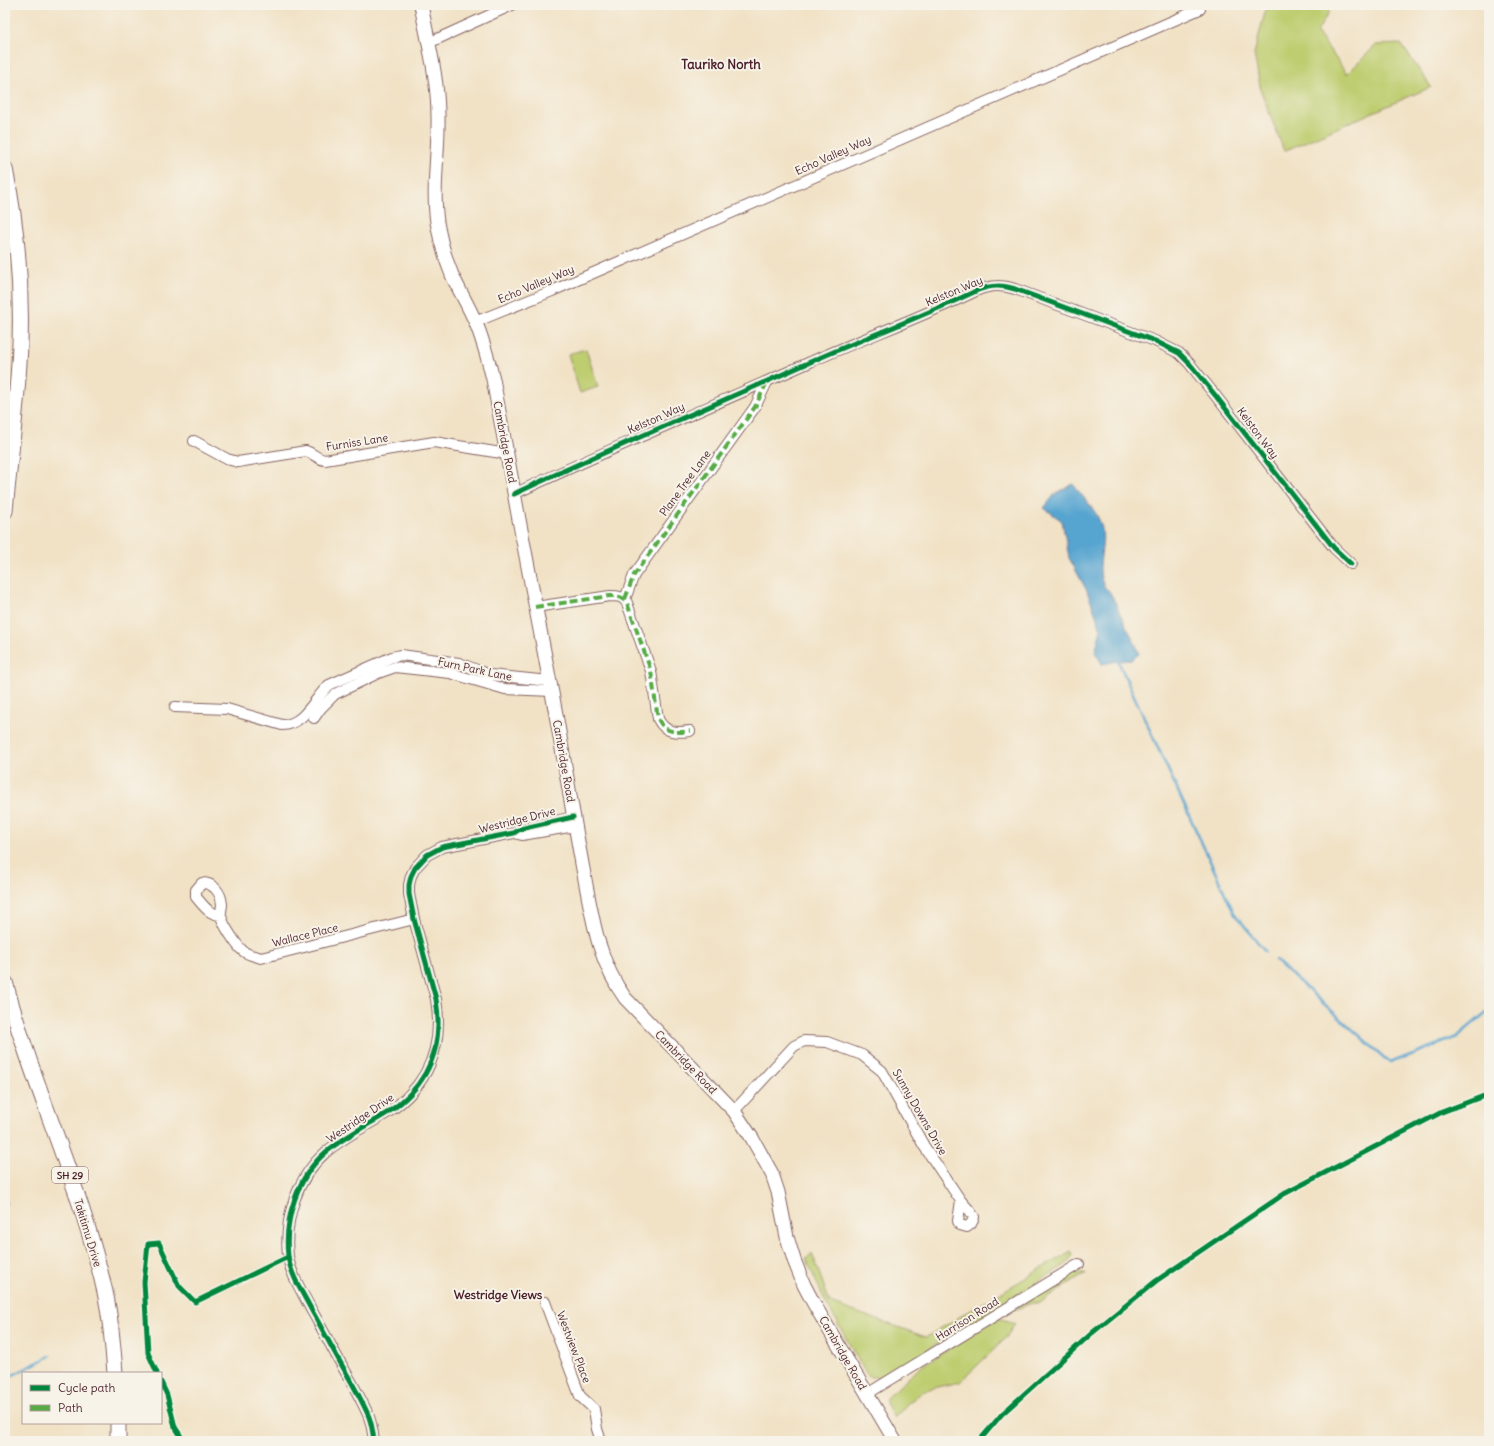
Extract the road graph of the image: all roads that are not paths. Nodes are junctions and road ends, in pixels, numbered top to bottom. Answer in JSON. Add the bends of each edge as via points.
{"nodes":[{"id":1,"x":421,"y":5,"type":"edge"},
{"id":2,"x":512,"y":5,"type":"edge"},
{"id":3,"x":1200,"y":9,"type":"dead end"},
{"id":4,"x":429,"y":41,"type":"junction"},
{"id":5,"x":5,"y":169,"type":"edge"},
{"id":6,"x":475,"y":322,"type":"junction"},
{"id":7,"x":767,"y":382,"type":"junction"},
{"id":8,"x":194,"y":441,"type":"dead end"},
{"id":9,"x":507,"y":454,"type":"junction"},
{"id":10,"x":514,"y":494,"type":"junction"},
{"id":11,"x":5,"y":511,"type":"edge"},
{"id":12,"x":1351,"y":564,"type":"dead end"},
{"id":13,"x":624,"y":599,"type":"junction"},
{"id":14,"x":536,"y":606,"type":"junction"},
{"id":15,"x":550,"y":686,"type":"junction"},
{"id":16,"x":175,"y":706,"type":"dead end"},
{"id":17,"x":314,"y":718,"type":"dead end"},
{"id":18,"x":690,"y":731,"type":"dead end"},
{"id":19,"x":574,"y":822,"type":"junction"},
{"id":20,"x":221,"y":915,"type":"dead end"},
{"id":21,"x":414,"y":919,"type":"junction"},
{"id":22,"x":5,"y":982,"type":"edge"},
{"id":23,"x":734,"y":1111,"type":"junction"},
{"id":24,"x":961,"y":1201,"type":"dead end"},
{"id":25,"x":1079,"y":1264,"type":"dead end"},
{"id":26,"x":545,"y":1302,"type":"dead end"},
{"id":27,"x":115,"y":1372,"type":"edge"},
{"id":28,"x":867,"y":1394,"type":"junction"},
{"id":29,"x":118,"y":1424,"type":"edge"},
{"id":30,"x":892,"y":1437,"type":"edge"},
{"id":31,"x":118,"y":1441,"type":"edge"},
{"id":32,"x":374,"y":1441,"type":"edge"},
{"id":33,"x":601,"y":1441,"type":"edge"}],
"edges":[{"from":1,"to":4,"type":"main road","name":"Cambridge Road"},
{"from":2,"to":4,"type":"street"},
{"from":3,"to":6,"type":"street","name":"Echo Valley Way","via":[[552,291]]},
{"from":4,"to":6,"type":"main road","name":"Cambridge Road","via":[[438,105],[437,221],[445,255]]},
{"from":5,"to":11,"type":"highway","via":[[12,205],[19,272],[20,343]]},
{"from":6,"to":9,"type":"main road","name":"Cambridge Road","via":[[490,367]]},
{"from":7,"to":10,"type":"street","name":"Kelston Way"},
{"from":7,"to":12,"type":"street","name":"Kelston Way","via":[[988,287],[1015,289],[1155,341],[1179,353],[1216,395],[1334,548]]},
{"from":7,"to":13,"type":"street","name":"Plane Tree Lane","via":[[755,406],[634,575]]},
{"from":8,"to":9,"type":"street","name":"Furniss Lane","via":[[227,459],[238,462],[306,451],[325,460],[434,442]]},
{"from":9,"to":10,"type":"main road","name":"Cambridge Road"},
{"from":10,"to":14,"type":"main road","name":"Cambridge Road"},
{"from":13,"to":14,"type":"street","via":[[621,596],[610,596]]},
{"from":13,"to":18,"type":"street","via":[[651,671],[661,725],[675,732]]},
{"from":14,"to":15,"type":"main road","name":"Cambridge Road"},
{"from":15,"to":16,"type":"street","via":[[490,675],[459,663],[401,655],[329,685],[306,712],[290,725],[227,709]]},
{"from":15,"to":17,"type":"street","name":"Furn Park Lane","via":[[505,689],[450,673],[395,667],[335,694]]},
{"from":15,"to":19,"type":"main road","name":"Cambridge Road"},
{"from":19,"to":21,"type":"street","name":"Westridge Drive","via":[[522,835],[514,833],[442,847],[427,855],[415,868],[409,885]]},
{"from":19,"to":23,"type":"main road","name":"Cambridge Road","via":[[594,925],[603,958],[612,978],[635,1010]]},
{"from":20,"to":21,"type":"street","name":"Wallace Place","via":[[243,951],[261,958]]},
{"from":21,"to":32,"type":"street","name":"Westridge Drive","via":[[438,1012],[437,1044],[433,1057],[419,1084],[404,1100],[336,1144],[316,1162],[293,1202],[288,1237],[288,1257],[295,1279],[357,1389],[370,1419]]},
{"from":22,"to":27,"type":"highway","name":"Takitimu Drive","number":"SH 29","via":[[19,1031],[66,1163],[96,1258],[105,1292]]},
{"from":23,"to":24,"type":"street","name":"Sunny Downs Drive","via":[[794,1046],[804,1041],[827,1042],[862,1055],[882,1071],[924,1146]]},
{"from":23,"to":28,"type":"main road","name":"Cambridge Road","via":[[772,1174],[787,1237],[804,1285]]},
{"from":25,"to":28,"type":"street","name":"Harrison Road"},
{"from":26,"to":33,"type":"street","name":"Westview Place","via":[[580,1396],[594,1409]]},
{"from":28,"to":30,"type":"main road","name":"Cambridge Road"},
{"from":29,"to":31,"type":"highway"}]}
